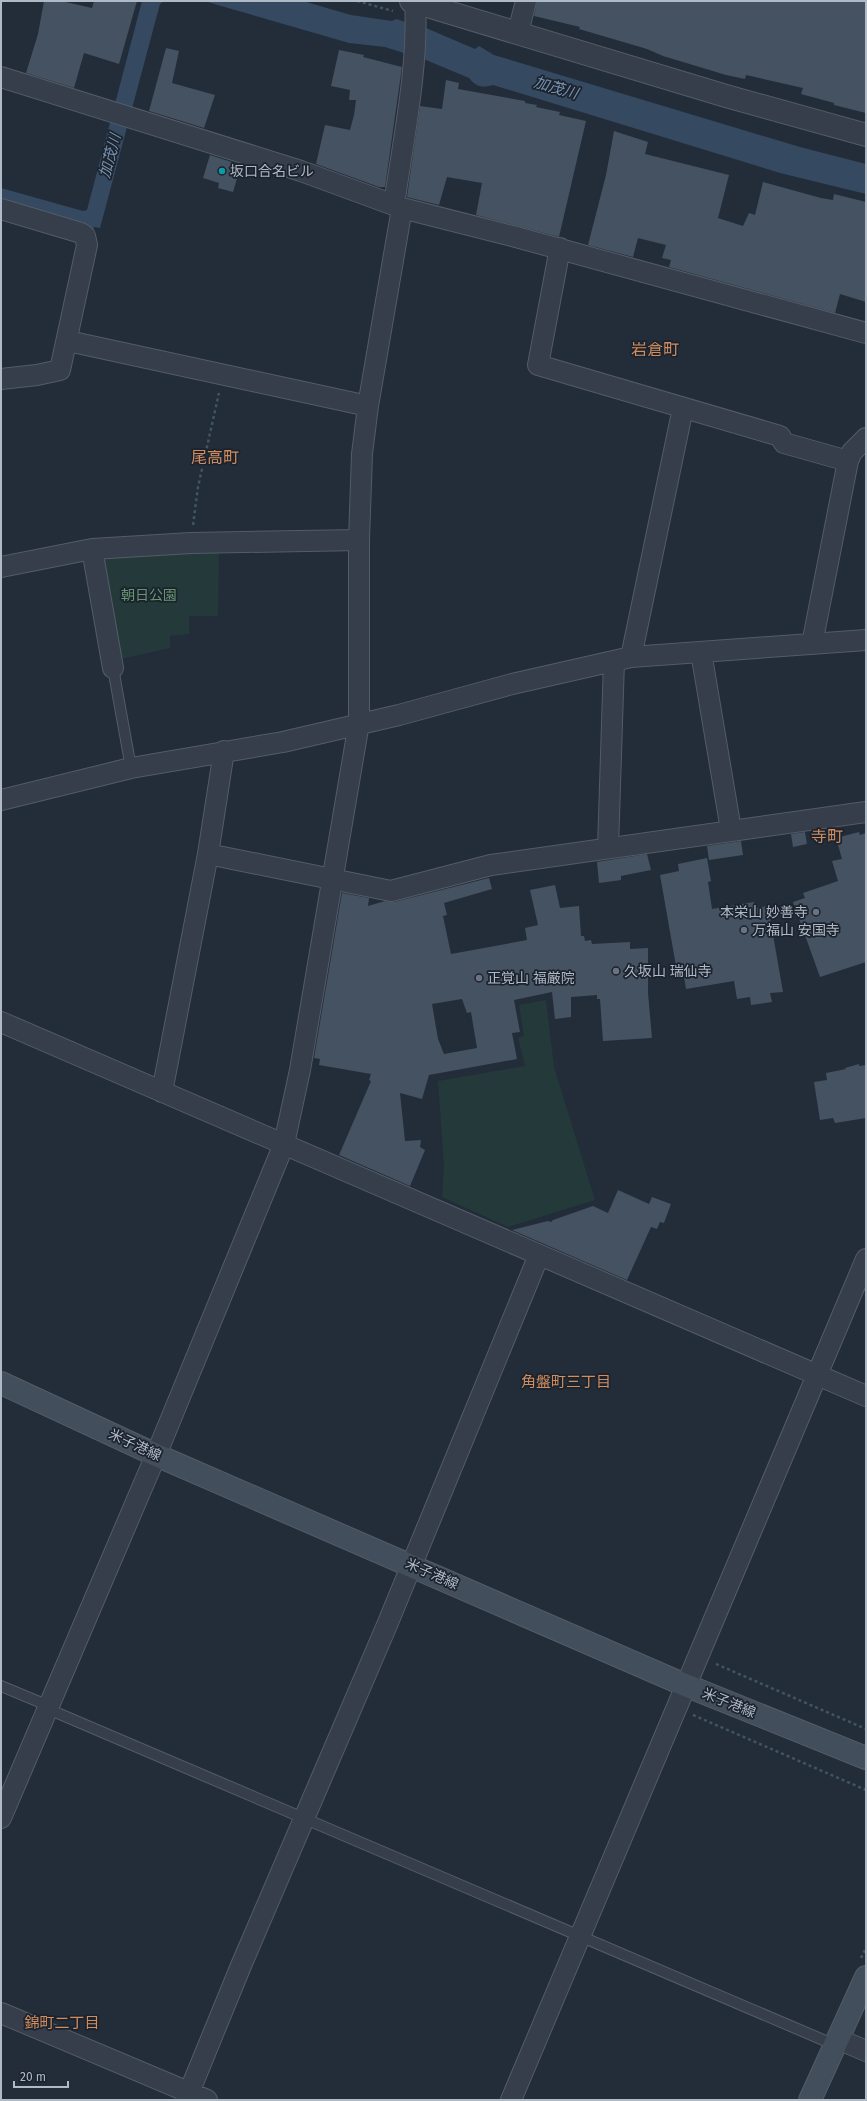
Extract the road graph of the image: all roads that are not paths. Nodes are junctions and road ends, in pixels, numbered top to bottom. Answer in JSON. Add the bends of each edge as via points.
{"nodes":[{"id":1,"x":526,"y":1,"type":"edge"},
{"id":2,"x":411,"y":8,"type":"edge"},
{"id":3,"x":518,"y":32,"type":"junction"},
{"id":4,"x":1,"y":77,"type":"edge"},
{"id":5,"x":866,"y":135,"type":"edge"},
{"id":6,"x":398,"y":207,"type":"junction"},
{"id":7,"x":1,"y":208,"type":"edge"},
{"id":8,"x":560,"y":248,"type":"junction"},
{"id":9,"x":866,"y":332,"type":"edge"},
{"id":10,"x":68,"y":341,"type":"junction"},
{"id":11,"x":1,"y":379,"type":"edge"},
{"id":12,"x":368,"y":406,"type":"junction"},
{"id":13,"x":683,"y":408,"type":"junction"},
{"id":14,"x":866,"y":420,"type":"edge"},
{"id":15,"x":866,"y":437,"type":"edge"},
{"id":16,"x":848,"y":461,"type":"junction"},
{"id":17,"x":359,"y":540,"type":"junction"},
{"id":18,"x":92,"y":550,"type":"junction"},
{"id":19,"x":1,"y":567,"type":"edge"},
{"id":20,"x":866,"y":640,"type":"edge"},
{"id":21,"x":812,"y":644,"type":"junction"},
{"id":22,"x":701,"y":652,"type":"junction"},
{"id":23,"x":622,"y":659,"type":"junction"},
{"id":24,"x":113,"y":668,"type":"joint"},
{"id":25,"x":359,"y":723,"type":"junction"},
{"id":26,"x":224,"y":751,"type":"junction"},
{"id":27,"x":131,"y":768,"type":"junction"},
{"id":28,"x":1,"y":800,"type":"edge"},
{"id":29,"x":866,"y":812,"type":"edge"},
{"id":30,"x":731,"y":830,"type":"junction"},
{"id":31,"x":608,"y":848,"type":"junction"},
{"id":32,"x":208,"y":854,"type":"junction"},
{"id":33,"x":331,"y":879,"type":"junction"},
{"id":34,"x":1,"y":1022,"type":"edge"},
{"id":35,"x":162,"y":1092,"type":"junction"},
{"id":36,"x":284,"y":1144,"type":"junction"},
{"id":37,"x":539,"y":1256,"type":"junction"},
{"id":38,"x":866,"y":1259,"type":"edge"},
{"id":39,"x":816,"y":1374,"type":"junction"},
{"id":40,"x":1,"y":1384,"type":"edge"},
{"id":41,"x":866,"y":1396,"type":"edge"},
{"id":42,"x":156,"y":1455,"type":"junction"},
{"id":43,"x":412,"y":1566,"type":"junction"},
{"id":44,"x":685,"y":1685,"type":"junction"},
{"id":45,"x":1,"y":1686,"type":"edge"},
{"id":46,"x":48,"y":1707,"type":"junction"},
{"id":47,"x":866,"y":1758,"type":"edge"},
{"id":48,"x":1,"y":1818,"type":"edge"},
{"id":49,"x":305,"y":1818,"type":"junction"},
{"id":50,"x":580,"y":1935,"type":"junction"},
{"id":51,"x":866,"y":1977,"type":"edge"},
{"id":52,"x":1,"y":2013,"type":"edge"},
{"id":53,"x":837,"y":2042,"type":"junction"},
{"id":54,"x":866,"y":2051,"type":"edge"},
{"id":55,"x":194,"y":2097,"type":"edge"},
{"id":56,"x":511,"y":2100,"type":"edge"},
{"id":57,"x":810,"y":2100,"type":"edge"}],
"edges":[{"from":1,"to":3,"type":"street"},
{"from":2,"to":3,"type":"street"},
{"from":2,"to":6,"type":"street","via":[[412,70]]},
{"from":3,"to":5,"type":"street","via":[[726,96]]},
{"from":4,"to":6,"type":"street","via":[[301,171]]},
{"from":6,"to":8,"type":"street"},
{"from":6,"to":12,"type":"street"},
{"from":7,"to":10,"type":"street","via":[[85,236],[87,245]]},
{"from":8,"to":9,"type":"street"},
{"from":8,"to":13,"type":"street","via":[[538,365]]},
{"from":10,"to":11,"type":"street","via":[[60,370]]},
{"from":10,"to":12,"type":"street"},
{"from":12,"to":17,"type":"street","via":[[362,454]]},
{"from":13,"to":16,"type":"street","via":[[780,436],[784,443]]},
{"from":13,"to":23,"type":"street"},
{"from":14,"to":15,"type":"street"},
{"from":15,"to":16,"type":"street","via":[[852,452]]},
{"from":16,"to":21,"type":"street"},
{"from":17,"to":18,"type":"street","via":[[191,543]]},
{"from":17,"to":25,"type":"street"},
{"from":18,"to":19,"type":"street"},
{"from":18,"to":24,"type":"street"},
{"from":20,"to":21,"type":"street"},
{"from":21,"to":22,"type":"street"},
{"from":22,"to":23,"type":"street"},
{"from":22,"to":30,"type":"street"},
{"from":23,"to":25,"type":"street"},
{"from":23,"to":31,"type":"street"},
{"from":24,"to":27,"type":"lane"},
{"from":25,"to":26,"type":"street","via":[[283,742]]},
{"from":25,"to":33,"type":"street"},
{"from":26,"to":27,"type":"street"},
{"from":26,"to":32,"type":"street"},
{"from":27,"to":28,"type":"street"},
{"from":29,"to":30,"type":"street"},
{"from":30,"to":31,"type":"street"},
{"from":31,"to":33,"type":"street","via":[[491,865],[391,891]]},
{"from":32,"to":33,"type":"street"},
{"from":32,"to":35,"type":"street"},
{"from":33,"to":36,"type":"street","via":[[300,1070]]},
{"from":34,"to":35,"type":"street"},
{"from":35,"to":36,"type":"street"},
{"from":36,"to":37,"type":"street"},
{"from":36,"to":42,"type":"street"},
{"from":37,"to":39,"type":"street"},
{"from":37,"to":43,"type":"street"},
{"from":38,"to":39,"type":"street"},
{"from":39,"to":41,"type":"street"},
{"from":39,"to":44,"type":"street"},
{"from":40,"to":42,"type":"main road","name":"米子港線"},
{"from":42,"to":43,"type":"main road","name":"米子港線"},
{"from":42,"to":46,"type":"street"},
{"from":43,"to":44,"type":"main road","name":"米子港線"},
{"from":43,"to":49,"type":"street"},
{"from":44,"to":47,"type":"main road","name":"米子港線"},
{"from":44,"to":50,"type":"street"},
{"from":45,"to":46,"type":"lane"},
{"from":46,"to":48,"type":"street"},
{"from":46,"to":49,"type":"lane"},
{"from":49,"to":50,"type":"lane"},
{"from":49,"to":55,"type":"street","via":[[240,1968]]},
{"from":50,"to":53,"type":"lane"},
{"from":50,"to":56,"type":"street"},
{"from":51,"to":53,"type":"main road"},
{"from":52,"to":55,"type":"street"},
{"from":53,"to":54,"type":"street"},
{"from":53,"to":57,"type":"main road"}]}
